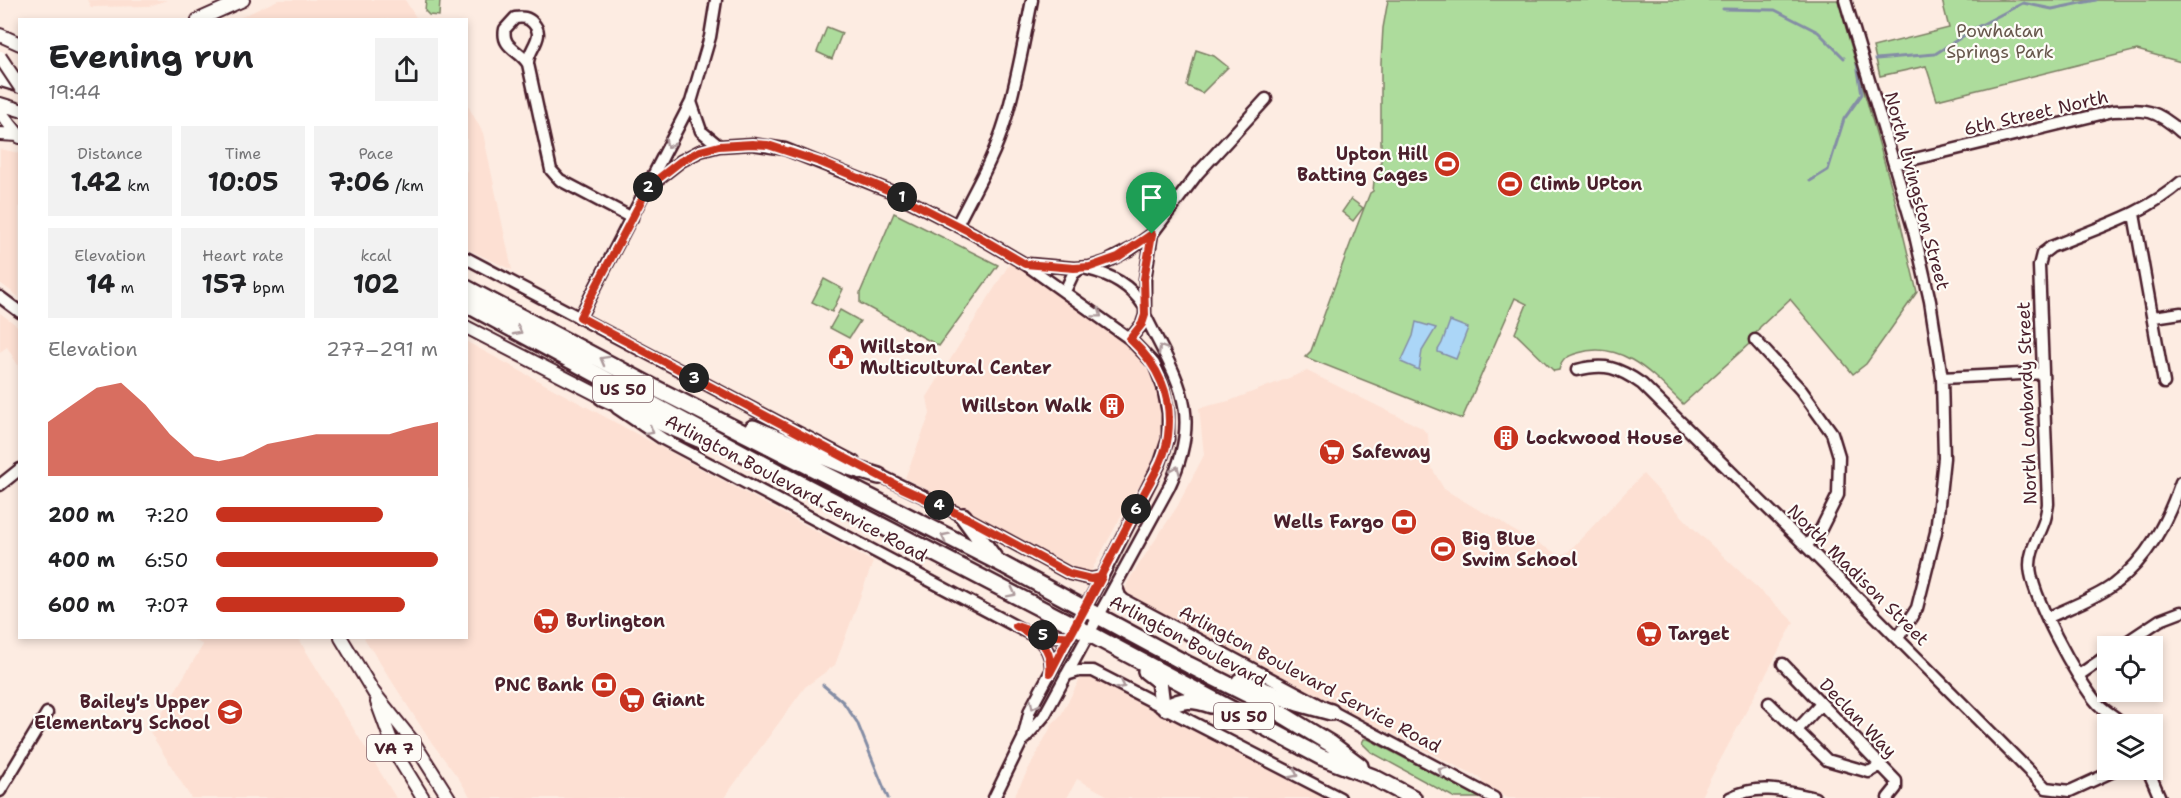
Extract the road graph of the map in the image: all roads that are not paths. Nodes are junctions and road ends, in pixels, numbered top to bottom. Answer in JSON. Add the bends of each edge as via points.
{"nodes":[{"id":1,"x":243,"y":0,"type":"edge"},
{"id":2,"x":716,"y":0,"type":"edge"},
{"id":3,"x":1032,"y":0,"type":"edge"},
{"id":4,"x":1845,"y":0,"type":"edge"},
{"id":5,"x":202,"y":18,"type":"edge"},
{"id":6,"x":0,"y":35,"type":"edge"},
{"id":7,"x":18,"y":43,"type":"edge"},
{"id":8,"x":0,"y":57,"type":"edge"},
{"id":9,"x":528,"y":64,"type":"dead end"},
{"id":10,"x":0,"y":65,"type":"edge"},
{"id":11,"x":18,"y":70,"type":"edge"},
{"id":12,"x":0,"y":78,"type":"edge"},
{"id":13,"x":18,"y":83,"type":"edge"},
{"id":14,"x":18,"y":85,"type":"edge"},
{"id":15,"x":1266,"y":99,"type":"dead end"},
{"id":16,"x":691,"y":102,"type":"junction"},
{"id":17,"x":0,"y":104,"type":"edge"},
{"id":18,"x":18,"y":109,"type":"edge"},
{"id":19,"x":0,"y":112,"type":"edge"},
{"id":20,"x":2181,"y":132,"type":"edge"},
{"id":21,"x":0,"y":134,"type":"edge"},
{"id":22,"x":18,"y":135,"type":"edge"},
{"id":23,"x":18,"y":136,"type":"edge"},
{"id":24,"x":719,"y":146,"type":"junction"},
{"id":25,"x":1894,"y":164,"type":"junction"},
{"id":26,"x":2181,"y":182,"type":"edge"},
{"id":27,"x":649,"y":186,"type":"junction"},
{"id":28,"x":2134,"y":214,"type":"junction"},
{"id":29,"x":632,"y":218,"type":"junction"},
{"id":30,"x":957,"y":225,"type":"junction"},
{"id":31,"x":1152,"y":234,"type":"junction"},
{"id":32,"x":468,"y":259,"type":"edge"},
{"id":33,"x":1025,"y":264,"type":"junction"},
{"id":34,"x":1081,"y":268,"type":"junction"},
{"id":35,"x":468,"y":283,"type":"edge"},
{"id":36,"x":468,"y":289,"type":"edge"},
{"id":37,"x":1065,"y":291,"type":"junction"},
{"id":38,"x":0,"y":297,"type":"edge"},
{"id":39,"x":468,"y":305,"type":"edge"},
{"id":40,"x":18,"y":310,"type":"edge"},
{"id":41,"x":1144,"y":311,"type":"junction"},
{"id":42,"x":2181,"y":313,"type":"edge"},
{"id":43,"x":580,"y":317,"type":"junction"},
{"id":44,"x":2154,"y":317,"type":"junction"},
{"id":45,"x":468,"y":328,"type":"edge"},
{"id":46,"x":565,"y":339,"type":"junction"},
{"id":47,"x":1130,"y":339,"type":"junction"},
{"id":48,"x":1755,"y":340,"type":"dead end"},
{"id":49,"x":1576,"y":370,"type":"dead end"},
{"id":50,"x":2043,"y":373,"type":"junction"},
{"id":51,"x":1942,"y":378,"type":"junction"},
{"id":52,"x":2164,"y":383,"type":"dead end"},
{"id":53,"x":653,"y":387,"type":"junction"},
{"id":54,"x":602,"y":397,"type":"junction"},
{"id":55,"x":18,"y":471,"type":"edge"},
{"id":56,"x":780,"y":473,"type":"junction"},
{"id":57,"x":879,"y":476,"type":"junction"},
{"id":58,"x":2181,"y":482,"type":"edge"},
{"id":59,"x":0,"y":485,"type":"edge"},
{"id":60,"x":963,"y":516,"type":"junction"},
{"id":61,"x":1806,"y":546,"type":"junction"},
{"id":62,"x":998,"y":562,"type":"junction"},
{"id":63,"x":1102,"y":577,"type":"junction"},
{"id":64,"x":1116,"y":585,"type":"junction"},
{"id":65,"x":1091,"y":612,"type":"junction"},
{"id":66,"x":2181,"y":612,"type":"edge"},
{"id":67,"x":2047,"y":618,"type":"junction"},
{"id":68,"x":1016,"y":626,"type":"junction"},
{"id":69,"x":1078,"y":632,"type":"junction"},
{"id":70,"x":2136,"y":636,"type":"edge"},
{"id":71,"x":1898,"y":638,"type":"junction"},
{"id":72,"x":342,"y":639,"type":"edge"},
{"id":73,"x":1117,"y":648,"type":"junction"},
{"id":74,"x":2097,"y":663,"type":"edge"},
{"id":75,"x":1783,"y":664,"type":"dead end"},
{"id":76,"x":1189,"y":665,"type":"junction"},
{"id":77,"x":1050,"y":673,"type":"junction"},
{"id":78,"x":1066,"y":675,"type":"junction"},
{"id":79,"x":2079,"y":675,"type":"junction"},
{"id":80,"x":374,"y":693,"type":"junction"},
{"id":81,"x":1769,"y":703,"type":"dead end"},
{"id":82,"x":1821,"y":704,"type":"junction"},
{"id":83,"x":1164,"y":706,"type":"junction"},
{"id":84,"x":1331,"y":712,"type":"junction"},
{"id":85,"x":47,"y":713,"type":"dead end"},
{"id":86,"x":2111,"y":714,"type":"edge"},
{"id":87,"x":1242,"y":715,"type":"junction"},
{"id":88,"x":1797,"y":730,"type":"junction"},
{"id":89,"x":1023,"y":739,"type":"junction"},
{"id":90,"x":1881,"y":765,"type":"junction"},
{"id":91,"x":1373,"y":777,"type":"junction"},
{"id":92,"x":2097,"y":778,"type":"edge"},
{"id":93,"x":2152,"y":780,"type":"edge"},
{"id":94,"x":0,"y":791,"type":"edge"},
{"id":95,"x":423,"y":798,"type":"edge"},
{"id":96,"x":449,"y":798,"type":"edge"},
{"id":97,"x":994,"y":798,"type":"edge"},
{"id":98,"x":1340,"y":798,"type":"edge"},
{"id":99,"x":1413,"y":798,"type":"edge"},
{"id":100,"x":1494,"y":798,"type":"edge"},
{"id":101,"x":1730,"y":798,"type":"edge"},
{"id":102,"x":1815,"y":798,"type":"edge"},
{"id":103,"x":1888,"y":798,"type":"edge"},
{"id":104,"x":2160,"y":798,"type":"edge"}],
"edges":[{"from":1,"to":5,"type":"main road"},
{"from":2,"to":16,"type":"street"},
{"from":3,"to":30,"type":"street","via":[[1005,122]]},
{"from":4,"to":25,"type":"street","name":"North Livingston Street"},
{"from":6,"to":7,"type":"main road"},
{"from":8,"to":13,"type":"main road","bridge":true},
{"from":9,"to":29,"type":"street","via":[[549,161],[556,176]]},
{"from":10,"to":11,"type":"highway"},
{"from":12,"to":14,"type":"highway"},
{"from":15,"to":31,"type":"street","via":[[1198,174]]},
{"from":16,"to":24,"type":"street","via":[[701,131]]},
{"from":16,"to":27,"type":"street","one_way":true},
{"from":17,"to":18,"type":"main road"},
{"from":19,"to":22,"type":"main road"},
{"from":20,"to":25,"type":"street","name":"6th Street North","via":[[2166,118],[2142,109],[2113,111]]},
{"from":21,"to":23,"type":"main road"},
{"from":24,"to":27,"type":"street","via":[[681,161]]},
{"from":24,"to":30,"type":"street","via":[[752,144],[785,149],[890,191]]},
{"from":25,"to":51,"type":"street","name":"North Livingston Street","via":[[1930,301]]},
{"from":26,"to":28,"type":"street"},
{"from":27,"to":29,"type":"street"},
{"from":28,"to":44,"type":"street"},
{"from":28,"to":50,"type":"street","name":"North Lombardy Street","via":[[2042,254],[2039,266]]},
{"from":29,"to":43,"type":"street"},
{"from":30,"to":33,"type":"street"},
{"from":31,"to":34,"type":"street","via":[[1118,257]]},
{"from":31,"to":41,"type":"street","via":[[1144,279]]},
{"from":32,"to":43,"type":"street"},
{"from":33,"to":34,"type":"street"},
{"from":33,"to":37,"type":"street"},
{"from":34,"to":37,"type":"street","via":[[1073,274]]},
{"from":34,"to":41,"type":"street","via":[[1113,277],[1137,296]]},
{"from":35,"to":46,"type":"highway"},
{"from":36,"to":46,"type":"highway","name":"Arlington Boulevard","number":"US 50"},
{"from":37,"to":47,"type":"street","one_way":true},
{"from":38,"to":40,"type":"street"},
{"from":39,"to":56,"type":"highway","name":"Arlington Boulevard","number":"US 50","one_way":true},
{"from":41,"to":47,"type":"street","via":[[1142,324]]},
{"from":64,"to":41,"type":"street","one_way":true,"via":[[1177,470],[1185,441],[1182,391]]},
{"from":42,"to":44,"type":"street"},
{"from":43,"to":57,"type":"street"},
{"from":44,"to":52,"type":"street"},
{"from":45,"to":54,"type":"main road","name":"Arlington Boulevard Service Road"},
{"from":53,"to":46,"type":"highway","name":"Arlington Boulevard","number":"US 50","one_way":true},
{"from":47,"to":63,"type":"street","via":[[1154,364],[1163,387],[1168,439],[1160,463]]},
{"from":48,"to":61,"type":"street","via":[[1814,407],[1832,433],[1839,456],[1838,495],[1821,529]]},
{"from":49,"to":61,"type":"street","name":"North Madison Street","via":[[1606,366],[1625,372],[1642,384]]},
{"from":50,"to":51,"type":"street"},
{"from":50,"to":67,"type":"street","name":"North Lombardy Street","via":[[2048,504],[2030,566]]},
{"from":51,"to":71,"type":"street","name":"North Livingston Street","via":[[1944,458],[1936,532],[1917,608]]},
{"from":53,"to":57,"type":"highway"},
{"from":62,"to":53,"type":"highway","name":"Arlington Boulevard","number":"US 50","one_way":true},
{"from":54,"to":56,"type":"highway"},
{"from":54,"to":68,"type":"street","name":"Arlington Boulevard Service Road","one_way":true,"via":[[638,424]]},
{"from":55,"to":59,"type":"street"},
{"from":56,"to":69,"type":"highway","name":"Arlington Boulevard","number":"US 50","one_way":true},
{"from":57,"to":60,"type":"street"},
{"from":58,"to":67,"type":"street","via":[[2151,549],[2113,585]]},
{"from":60,"to":62,"type":"highway"},
{"from":60,"to":63,"type":"street","via":[[1070,574],[1091,579]]},
{"from":61,"to":71,"type":"street","name":"North Madison Street"},
{"from":62,"to":65,"type":"highway","name":"Arlington Boulevard","number":"US 50"},
{"from":63,"to":65,"type":"street"},
{"from":64,"to":65,"type":"street"},
{"from":64,"to":84,"type":"street","name":"Arlington Boulevard Service Road","via":[[1124,600]]},
{"from":65,"to":69,"type":"street"},
{"from":65,"to":76,"type":"highway","name":"Arlington Boulevard","number":"US 50"},
{"from":66,"to":70,"type":"street"},
{"from":67,"to":79,"type":"street","name":"North Lombardy Street"},
{"from":68,"to":69,"type":"street","name":"Arlington Boulevard Service Road","via":[[1054,637]]},
{"from":68,"to":77,"type":"street","name":"Arlington Boulevard Service Road","via":[[1043,644],[1050,656]]},
{"from":69,"to":73,"type":"highway","name":"Arlington Boulevard","number":"US 50"},
{"from":69,"to":77,"type":"street"},
{"from":69,"to":78,"type":"street"},
{"from":71,"to":92,"type":"street","name":"North Madison Street","via":[[2046,788],[2070,790]]},
{"from":72,"to":80,"type":"main road","number":"VA 7"},
{"from":73,"to":83,"type":"highway","via":[[1159,681]]},
{"from":73,"to":87,"type":"highway","name":"Arlington Boulevard","number":"US 50"},
{"from":74,"to":79,"type":"street"},
{"from":75,"to":82,"type":"street","name":"Declan Way"},
{"from":76,"to":84,"type":"highway"},
{"from":76,"to":91,"type":"highway","name":"Arlington Boulevard","number":"US 50","via":[[1257,699],[1331,744]]},
{"from":77,"to":89,"type":"street","one_way":true,"via":[[1030,710]]},
{"from":78,"to":83,"type":"street","one_way":true,"via":[[1093,671]]},
{"from":78,"to":89,"type":"street","via":[[1044,716]]},
{"from":79,"to":86,"type":"street","name":"North Lombardy Street"},
{"from":80,"to":95,"type":"main road","number":"VA 7","via":[[396,754]]},
{"from":80,"to":96,"type":"main road","number":"VA 7","via":[[414,742]]},
{"from":81,"to":88,"type":"street"},
{"from":82,"to":88,"type":"street"},
{"from":82,"to":90,"type":"street","name":"Declan Way"},
{"from":83,"to":87,"type":"highway","via":[[1189,699]]},
{"from":83,"to":98,"type":"street","one_way":true},
{"from":100,"to":84,"type":"street","name":"Arlington Boulevard Service Road","one_way":true},
{"from":85,"to":94,"type":"street"},
{"from":87,"to":91,"type":"highway","name":"Arlington Boulevard","number":"US 50","via":[[1321,757]]},
{"from":88,"to":90,"type":"street","via":[[1831,763],[1869,772]]},
{"from":89,"to":97,"type":"street"},
{"from":90,"to":103,"type":"street","name":"Declan Way","via":[[1896,781]]},
{"from":91,"to":99,"type":"highway","name":"Arlington Boulevard","number":"US 50"},
{"from":93,"to":104,"type":"street"},
{"from":101,"to":102,"type":"street","via":[[1770,788]]}]}
